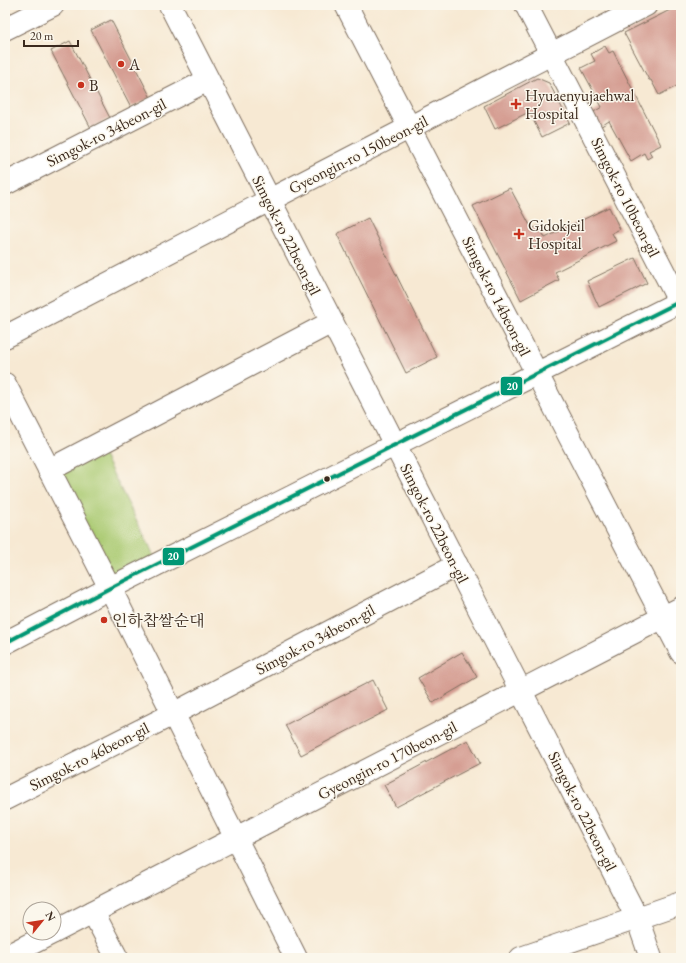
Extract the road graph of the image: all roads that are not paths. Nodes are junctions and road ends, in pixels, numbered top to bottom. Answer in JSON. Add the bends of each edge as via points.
{"nodes":[{"id":1,"x":54,"y":5,"type":"edge"},
{"id":2,"x":170,"y":5,"type":"edge"},
{"id":3,"x":346,"y":5,"type":"edge"},
{"id":4,"x":526,"y":5,"type":"edge"},
{"id":5,"x":646,"y":5,"type":"edge"},
{"id":6,"x":5,"y":29,"type":"edge"},
{"id":7,"x":551,"y":54,"type":"junction"},
{"id":8,"x":208,"y":80,"type":"junction"},
{"id":9,"x":410,"y":128,"type":"junction"},
{"id":10,"x":5,"y":184,"type":"edge"},
{"id":11,"x":270,"y":200,"type":"junction"},
{"id":12,"x":680,"y":302,"type":"edge"},
{"id":13,"x":332,"y":322,"type":"junction"},
{"id":14,"x":5,"y":337,"type":"edge"},
{"id":15,"x":536,"y":373,"type":"junction"},
{"id":16,"x":5,"y":384,"type":"edge"},
{"id":17,"x":394,"y":445,"type":"junction"},
{"id":18,"x":49,"y":470,"type":"junction"},
{"id":19,"x":457,"y":565,"type":"junction"},
{"id":20,"x":110,"y":588,"type":"junction"},
{"id":21,"x":672,"y":612,"type":"edge"},
{"id":22,"x":5,"y":643,"type":"edge"},
{"id":23,"x":681,"y":652,"type":"edge"},
{"id":24,"x":522,"y":690,"type":"junction"},
{"id":25,"x":173,"y":714,"type":"junction"},
{"id":26,"x":5,"y":799,"type":"edge"},
{"id":27,"x":236,"y":838,"type":"junction"},
{"id":28,"x":681,"y":903,"type":"edge"},
{"id":29,"x":93,"y":912,"type":"junction"},
{"id":30,"x":637,"y":918,"type":"junction"},
{"id":31,"x":62,"y":928,"type":"edge"},
{"id":32,"x":37,"y":941,"type":"edge"},
{"id":33,"x":5,"y":957,"type":"edge"},
{"id":34,"x":117,"y":958,"type":"edge"},
{"id":35,"x":296,"y":958,"type":"edge"},
{"id":36,"x":521,"y":958,"type":"edge"},
{"id":37,"x":651,"y":958,"type":"edge"}],
"edges":[{"from":1,"to":6,"type":"street"},
{"from":2,"to":8,"type":"street","name":"Simgok-ro 22beon-gil"},
{"from":3,"to":9,"type":"street","name":"Simgok-ro 14beon-gil"},
{"from":4,"to":7,"type":"street","name":"Simgok-ro 10beon-gil"},
{"from":5,"to":7,"type":"street","name":"Gyeongin-ro 150beon-gil"},
{"from":7,"to":9,"type":"street","name":"Gyeongin-ro 150beon-gil"},
{"from":7,"to":12,"type":"street","name":"Simgok-ro 10beon-gil"},
{"from":8,"to":10,"type":"street","name":"Simgok-ro 34beon-gil"},
{"from":8,"to":11,"type":"street","name":"Simgok-ro 22beon-gil"},
{"from":9,"to":11,"type":"street","name":"Gyeongin-ro 150beon-gil"},
{"from":9,"to":15,"type":"street","name":"Simgok-ro 14beon-gil"},
{"from":11,"to":13,"type":"street","name":"Simgok-ro 22beon-gil"},
{"from":11,"to":14,"type":"street","name":"Gyeongin-ro 150beon-gil"},
{"from":12,"to":15,"type":"street"},
{"from":13,"to":17,"type":"street","name":"Simgok-ro 22beon-gil"},
{"from":13,"to":18,"type":"street"},
{"from":15,"to":17,"type":"street"},
{"from":15,"to":21,"type":"street","name":"Simgok-ro 14beon-gil"},
{"from":16,"to":18,"type":"street"},
{"from":17,"to":19,"type":"street","name":"Simgok-ro 22beon-gil"},
{"from":17,"to":20,"type":"street"},
{"from":18,"to":20,"type":"street"},
{"from":19,"to":24,"type":"street","name":"Simgok-ro 22beon-gil"},
{"from":19,"to":25,"type":"street","name":"Simgok-ro 34beon-gil"},
{"from":20,"to":22,"type":"street"},
{"from":20,"to":25,"type":"street"},
{"from":21,"to":23,"type":"street","name":"Simgok-ro 14beon-gil"},
{"from":21,"to":24,"type":"street","name":"Gyeongin-ro 170beon-gil"},
{"from":24,"to":27,"type":"street","name":"Gyeongin-ro 170beon-gil"},
{"from":24,"to":30,"type":"street","name":"Simgok-ro 22beon-gil"},
{"from":25,"to":26,"type":"street","name":"Simgok-ro 46beon-gil"},
{"from":25,"to":27,"type":"street"},
{"from":27,"to":29,"type":"street","name":"Gyeongin-ro 170beon-gil"},
{"from":27,"to":35,"type":"street"},
{"from":28,"to":30,"type":"street"},
{"from":29,"to":31,"type":"street","name":"Gyeongin-ro 170beon-gil"},
{"from":29,"to":34,"type":"street"},
{"from":30,"to":36,"type":"street"},
{"from":30,"to":37,"type":"street","name":"Simgok-ro 22beon-gil"},
{"from":32,"to":33,"type":"street","name":"Gyeongin-ro 170beon-gil"}]}
